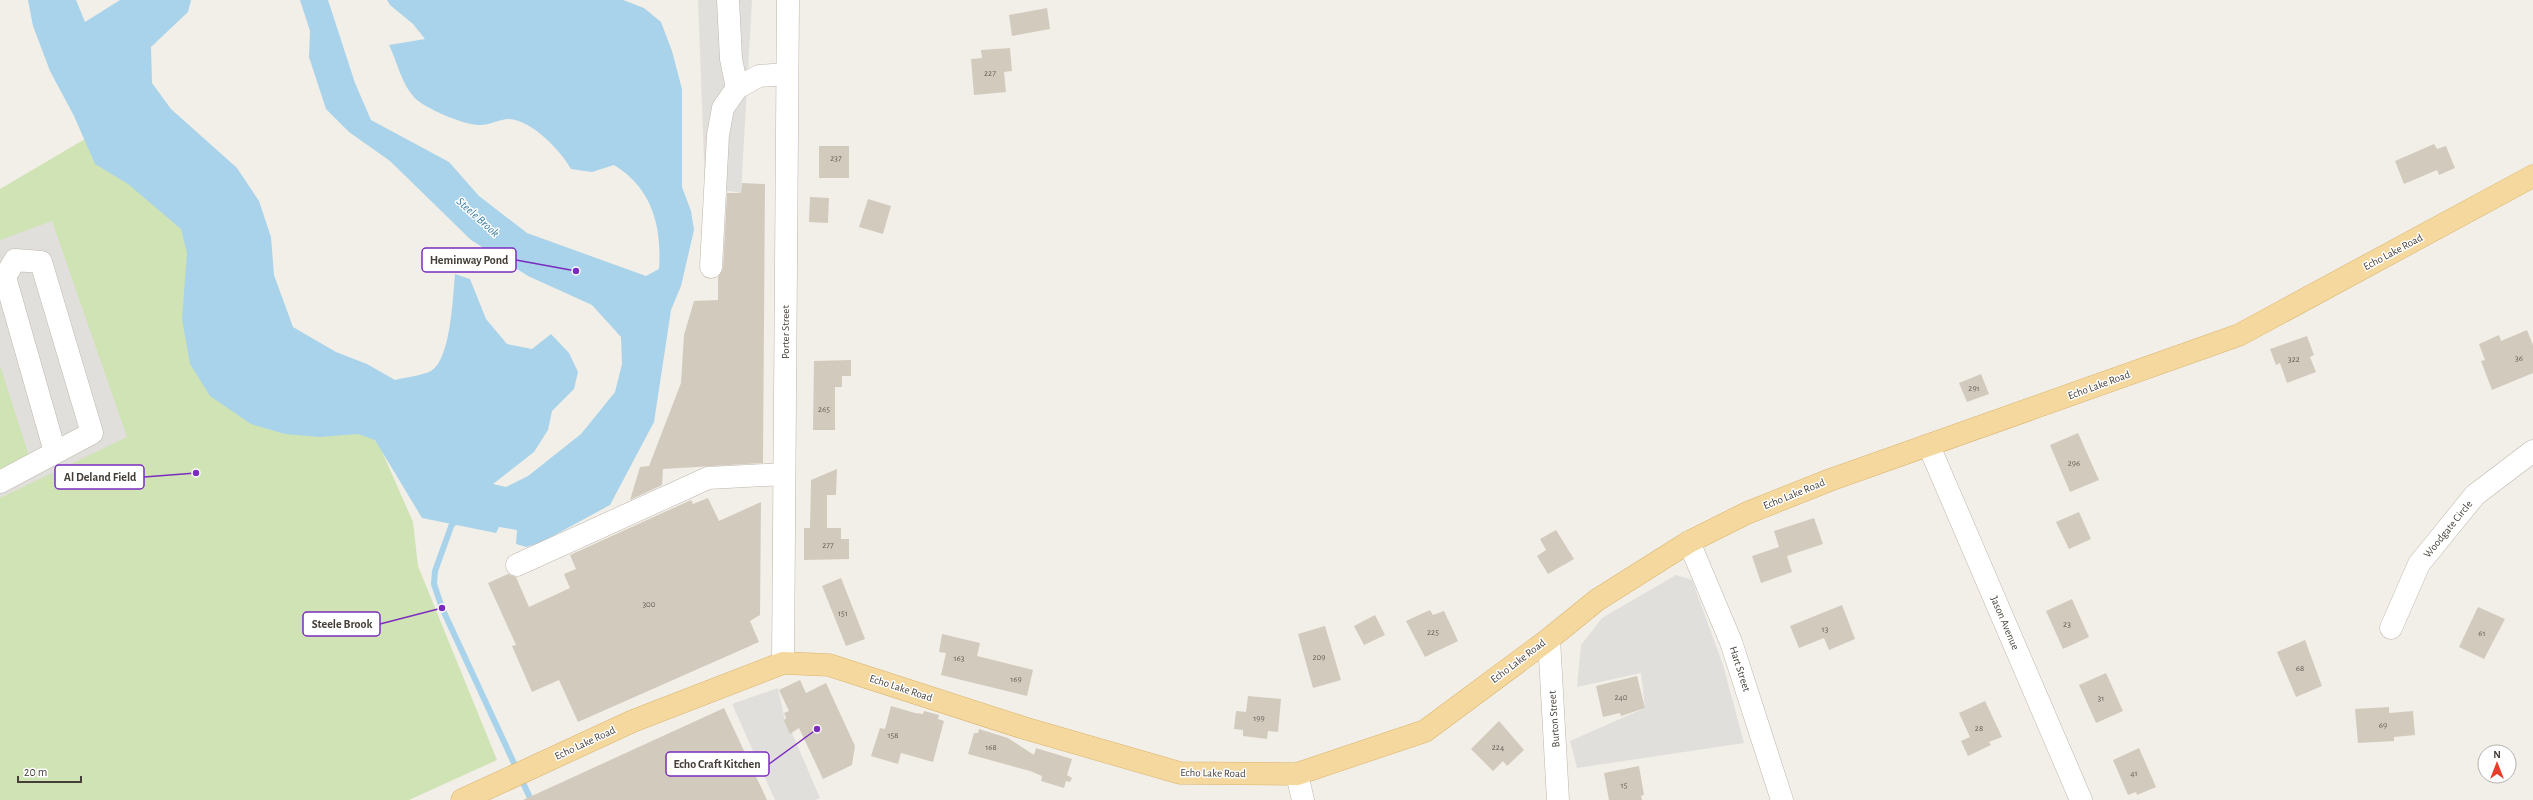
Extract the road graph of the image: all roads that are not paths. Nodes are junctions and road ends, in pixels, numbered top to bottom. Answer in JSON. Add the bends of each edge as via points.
{"nodes":[{"id":1,"x":728,"y":0,"type":"edge"},
{"id":2,"x":788,"y":0,"type":"edge"},
{"id":3,"x":787,"y":74,"type":"junction"},
{"id":4,"x":737,"y":88,"type":"junction"},
{"id":5,"x":2533,"y":176,"type":"edge"},
{"id":6,"x":711,"y":267,"type":"dead end"},
{"id":7,"x":1929,"y":446,"type":"junction"},
{"id":8,"x":2533,"y":451,"type":"edge"},
{"id":9,"x":55,"y":452,"type":"junction"},
{"id":10,"x":784,"y":474,"type":"junction"},
{"id":11,"x":0,"y":482,"type":"edge"},
{"id":12,"x":1689,"y":542,"type":"junction"},
{"id":13,"x":517,"y":565,"type":"dead end"},
{"id":14,"x":2390,"y":628,"type":"dead end"},
{"id":15,"x":1549,"y":639,"type":"junction"},
{"id":16,"x":783,"y":663,"type":"junction"},
{"id":17,"x":1297,"y":774,"type":"junction"},
{"id":18,"x":462,"y":800,"type":"edge"},
{"id":19,"x":1303,"y":800,"type":"edge"},
{"id":20,"x":1558,"y":800,"type":"edge"},
{"id":21,"x":1782,"y":800,"type":"edge"},
{"id":22,"x":2081,"y":800,"type":"edge"}],
"edges":[{"from":1,"to":4,"type":"street","via":[[732,59]]},
{"from":2,"to":3,"type":"street","name":"Porter Street"},
{"from":3,"to":4,"type":"street","via":[[759,76]]},
{"from":3,"to":10,"type":"street","name":"Porter Street"},
{"from":4,"to":6,"type":"street","via":[[722,108],[718,135]]},
{"from":5,"to":7,"type":"main road","name":"Echo Lake Road","via":[[2239,335]]},
{"from":7,"to":12,"type":"main road","name":"Echo Lake Road","via":[[1830,480],[1754,510]]},
{"from":7,"to":22,"type":"street","name":"Jason Avenue"},
{"from":8,"to":14,"type":"street","name":"Woodgate Circle","via":[[2475,495],[2419,564]]},
{"from":9,"to":9,"type":"street","via":[[5,277],[15,260],[41,262],[92,433]]},
{"from":9,"to":11,"type":"street"},
{"from":10,"to":13,"type":"street","via":[[708,478]]},
{"from":10,"to":16,"type":"street","name":"Porter Street"},
{"from":12,"to":15,"type":"main road","name":"Echo Lake Road","via":[[1597,600]]},
{"from":12,"to":21,"type":"street","name":"Hart Street","via":[[1731,642]]},
{"from":15,"to":17,"type":"main road","name":"Echo Lake Road","via":[[1425,731]]},
{"from":15,"to":20,"type":"street","name":"Burton Street"},
{"from":16,"to":17,"type":"main road","name":"Echo Lake Road","via":[[829,665],[1024,728],[1180,773]]},
{"from":16,"to":18,"type":"main road","name":"Echo Lake Road","via":[[633,721]]},
{"from":17,"to":19,"type":"street"}]}
